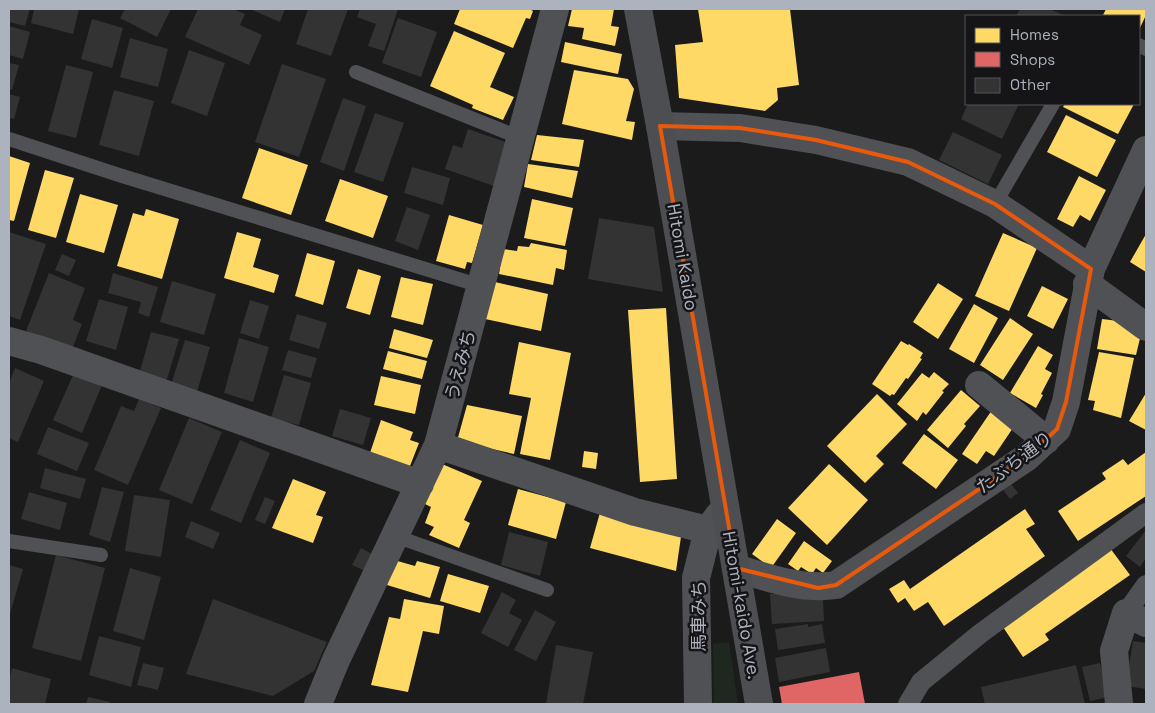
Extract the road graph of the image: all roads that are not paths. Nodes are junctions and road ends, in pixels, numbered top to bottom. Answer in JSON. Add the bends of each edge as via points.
{"nodes":[{"id":1,"x":555,"y":9,"type":"edge"},
{"id":2,"x":638,"y":9,"type":"edge"},
{"id":3,"x":356,"y":72,"type":"dead end"},
{"id":4,"x":1052,"y":105,"type":"edge"},
{"id":5,"x":660,"y":126,"type":"junction"},
{"id":6,"x":521,"y":138,"type":"junction"},
{"id":7,"x":9,"y":139,"type":"edge"},
{"id":8,"x":1146,"y":150,"type":"edge"},
{"id":9,"x":995,"y":204,"type":"junction"},
{"id":10,"x":1089,"y":276,"type":"junction"},
{"id":11,"x":481,"y":286,"type":"junction"},
{"id":12,"x":1146,"y":326,"type":"edge"},
{"id":13,"x":9,"y":341,"type":"edge"},
{"id":14,"x":978,"y":385,"type":"dead end"},
{"id":15,"x":1046,"y":440,"type":"junction"},
{"id":16,"x":438,"y":445,"type":"junction"},
{"id":17,"x":420,"y":484,"type":"junction"},
{"id":18,"x":726,"y":505,"type":"junction"},
{"id":19,"x":1146,"y":514,"type":"edge"},
{"id":20,"x":708,"y":530,"type":"junction"},
{"id":21,"x":395,"y":536,"type":"junction"},
{"id":22,"x":9,"y":541,"type":"edge"},
{"id":23,"x":101,"y":555,"type":"dead end"},
{"id":24,"x":736,"y":568,"type":"junction"},
{"id":25,"x":1146,"y":585,"type":"edge"},
{"id":26,"x":547,"y":590,"type":"dead end"},
{"id":27,"x":1136,"y":618,"type":"edge"},
{"id":28,"x":318,"y":704,"type":"edge"},
{"id":29,"x":698,"y":704,"type":"edge"},
{"id":30,"x":759,"y":704,"type":"edge"},
{"id":31,"x":908,"y":704,"type":"edge"},
{"id":32,"x":1119,"y":704,"type":"edge"}],
"edges":[{"from":1,"to":6,"type":"street","name":"うえみち"},
{"from":2,"to":5,"type":"main road","name":"Hitomi Kaido"},
{"from":3,"to":6,"type":"lane"},
{"from":4,"to":9,"type":"lane"},
{"from":5,"to":9,"type":"street","via":[[740,128],[816,140],[908,162]]},
{"from":5,"to":18,"type":"main road","name":"Hitomi Kaido"},
{"from":6,"to":11,"type":"street","name":"うえみち"},
{"from":7,"to":11,"type":"lane"},
{"from":8,"to":10,"type":"street","name":"たぶち通り"},
{"from":9,"to":10,"type":"street"},
{"from":10,"to":12,"type":"street"},
{"from":10,"to":15,"type":"street","name":"たぶち通り","via":[[1066,402],[1057,429]]},
{"from":11,"to":16,"type":"street","name":"うえみち"},
{"from":13,"to":17,"type":"street"},
{"from":14,"to":15,"type":"street"},
{"from":15,"to":24,"type":"street","name":"たぶち通り","via":[[1027,457],[836,585],[818,588]]},
{"from":16,"to":17,"type":"street","name":"うえみち"},
{"from":16,"to":20,"type":"street","via":[[636,512]]},
{"from":17,"to":21,"type":"street","name":"うえみち"},
{"from":18,"to":20,"type":"street","name":"馬車みち"},
{"from":18,"to":24,"type":"main road","name":"Hitomi-kaido Ave."},
{"from":19,"to":31,"type":"street","via":[[981,633],[921,682]]},
{"from":20,"to":29,"type":"street","name":"馬車みち","via":[[696,578]]},
{"from":21,"to":26,"type":"lane"},
{"from":21,"to":28,"type":"street","name":"うえみち"},
{"from":22,"to":23,"type":"lane"},
{"from":24,"to":30,"type":"main road","name":"Hitomi-kaido Ave."},
{"from":25,"to":27,"type":"street"},
{"from":27,"to":32,"type":"street","via":[[1114,651]]}]}
